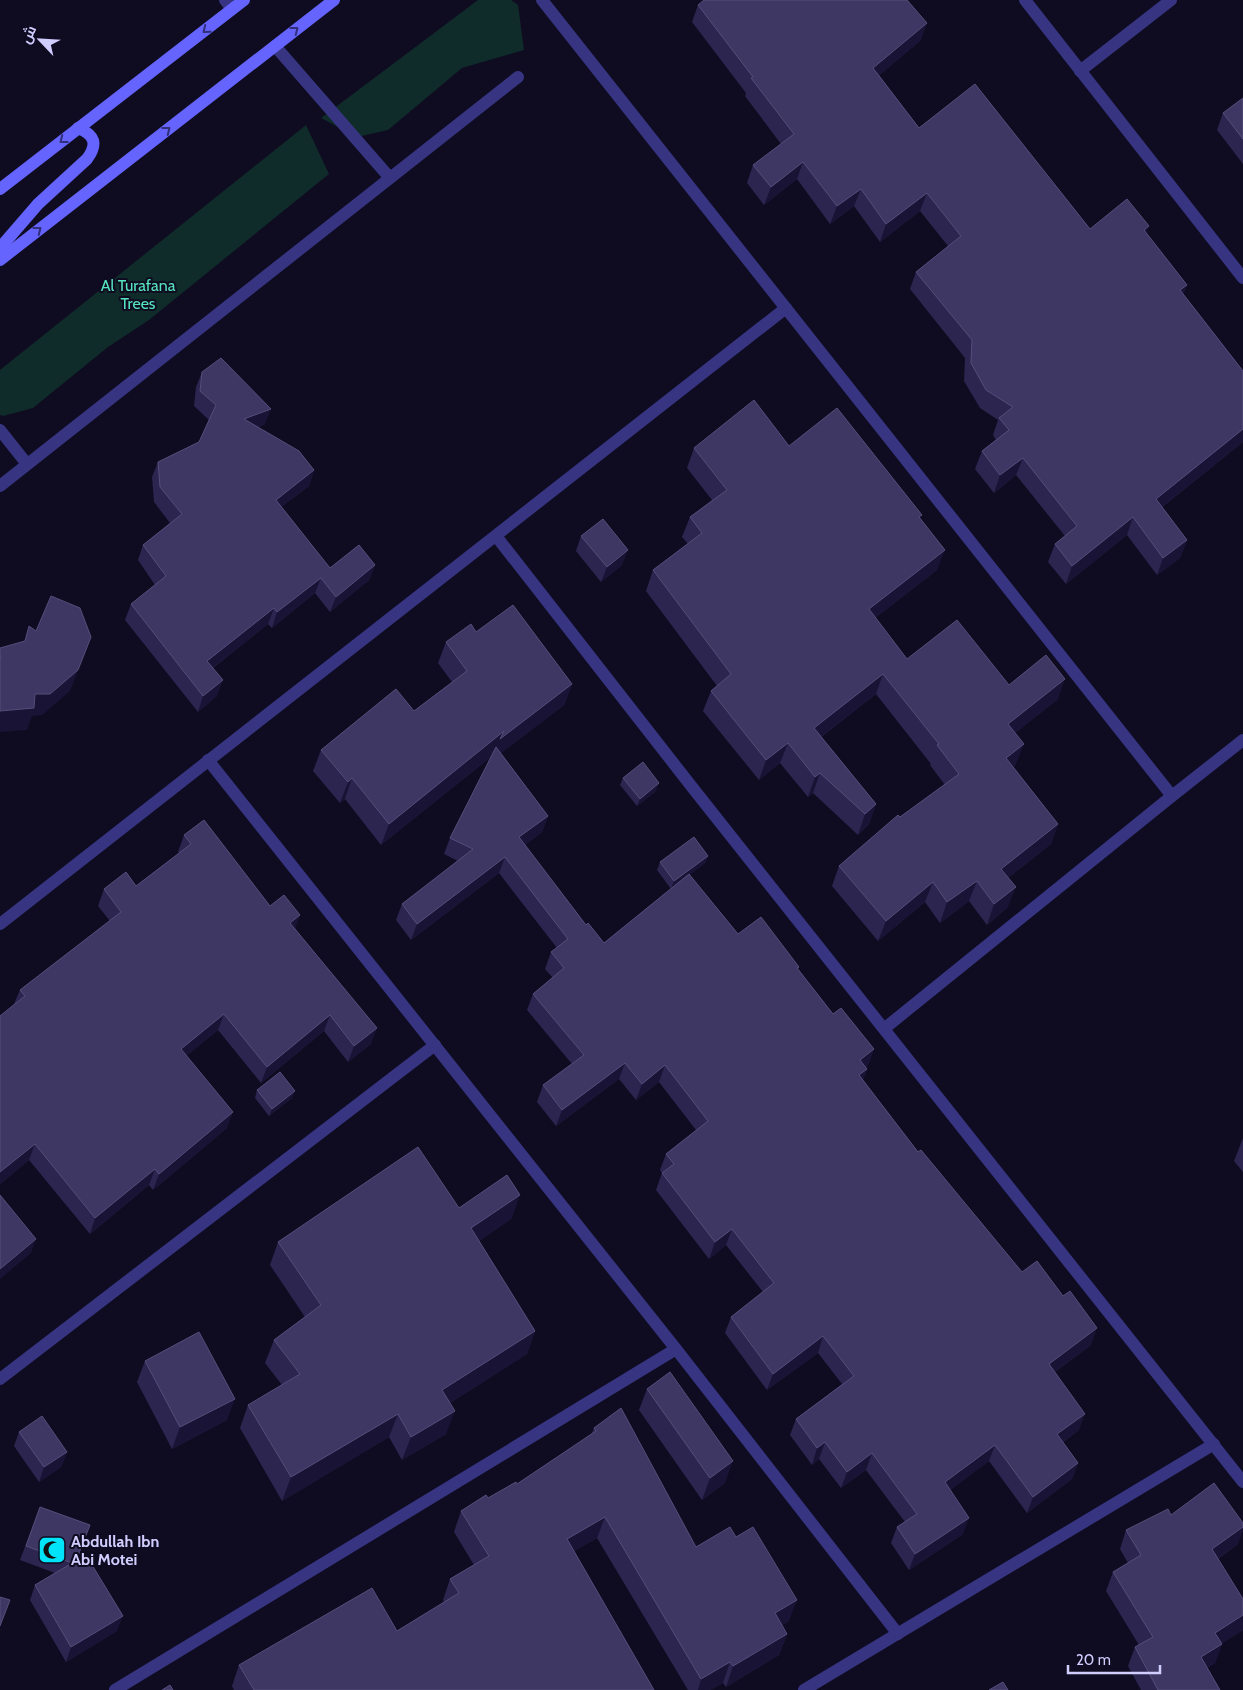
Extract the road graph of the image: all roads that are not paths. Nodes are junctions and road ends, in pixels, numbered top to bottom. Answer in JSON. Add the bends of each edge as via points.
{"nodes":[{"id":1,"x":244,"y":0,"type":"edge"},
{"id":2,"x":334,"y":0,"type":"edge"},
{"id":3,"x":542,"y":0,"type":"edge"},
{"id":4,"x":1024,"y":0,"type":"edge"},
{"id":5,"x":1171,"y":0,"type":"edge"},
{"id":6,"x":229,"y":4,"type":"edge"},
{"id":7,"x":275,"y":46,"type":"junction"},
{"id":8,"x":1080,"y":71,"type":"junction"},
{"id":9,"x":518,"y":77,"type":"dead end"},
{"id":10,"x":78,"y":128,"type":"junction"},
{"id":11,"x":390,"y":178,"type":"junction"},
{"id":12,"x":0,"y":190,"type":"edge"},
{"id":13,"x":0,"y":248,"type":"edge"},
{"id":14,"x":0,"y":260,"type":"edge"},
{"id":15,"x":1243,"y":278,"type":"edge"},
{"id":16,"x":786,"y":308,"type":"junction"},
{"id":17,"x":0,"y":430,"type":"edge"},
{"id":18,"x":27,"y":464,"type":"junction"},
{"id":19,"x":0,"y":486,"type":"edge"},
{"id":20,"x":496,"y":536,"type":"junction"},
{"id":21,"x":1243,"y":740,"type":"edge"},
{"id":22,"x":208,"y":760,"type":"junction"},
{"id":23,"x":1172,"y":796,"type":"junction"},
{"id":24,"x":0,"y":924,"type":"edge"},
{"id":25,"x":884,"y":1028,"type":"junction"},
{"id":26,"x":435,"y":1045,"type":"junction"},
{"id":27,"x":676,"y":1349,"type":"junction"},
{"id":28,"x":0,"y":1379,"type":"edge"},
{"id":29,"x":1214,"y":1444,"type":"junction"},
{"id":30,"x":1243,"y":1482,"type":"edge"},
{"id":31,"x":898,"y":1634,"type":"junction"},
{"id":32,"x":115,"y":1690,"type":"edge"},
{"id":33,"x":804,"y":1690,"type":"edge"}],
"edges":[{"from":1,"to":6,"type":"main road"},
{"from":7,"to":2,"type":"main road","one_way":true},
{"from":3,"to":16,"type":"street"},
{"from":4,"to":8,"type":"street"},
{"from":5,"to":8,"type":"street"},
{"from":6,"to":10,"type":"main road","one_way":true},
{"from":7,"to":11,"type":"street"},
{"from":14,"to":7,"type":"main road","one_way":true},
{"from":8,"to":15,"type":"street"},
{"from":9,"to":11,"type":"street"},
{"from":10,"to":12,"type":"main road","one_way":true},
{"from":10,"to":13,"type":"main road","via":[[88,132],[94,141],[93,151],[38,204]]},
{"from":11,"to":18,"type":"street"},
{"from":16,"to":20,"type":"street"},
{"from":16,"to":23,"type":"street"},
{"from":17,"to":18,"type":"street"},
{"from":18,"to":19,"type":"street"},
{"from":20,"to":22,"type":"street"},
{"from":20,"to":25,"type":"street"},
{"from":21,"to":23,"type":"street"},
{"from":22,"to":24,"type":"street"},
{"from":22,"to":26,"type":"street"},
{"from":23,"to":25,"type":"street"},
{"from":25,"to":29,"type":"street"},
{"from":26,"to":27,"type":"street"},
{"from":26,"to":28,"type":"street"},
{"from":27,"to":31,"type":"street"},
{"from":27,"to":32,"type":"street"},
{"from":29,"to":30,"type":"street"},
{"from":29,"to":31,"type":"street"},
{"from":31,"to":33,"type":"street"}]}
